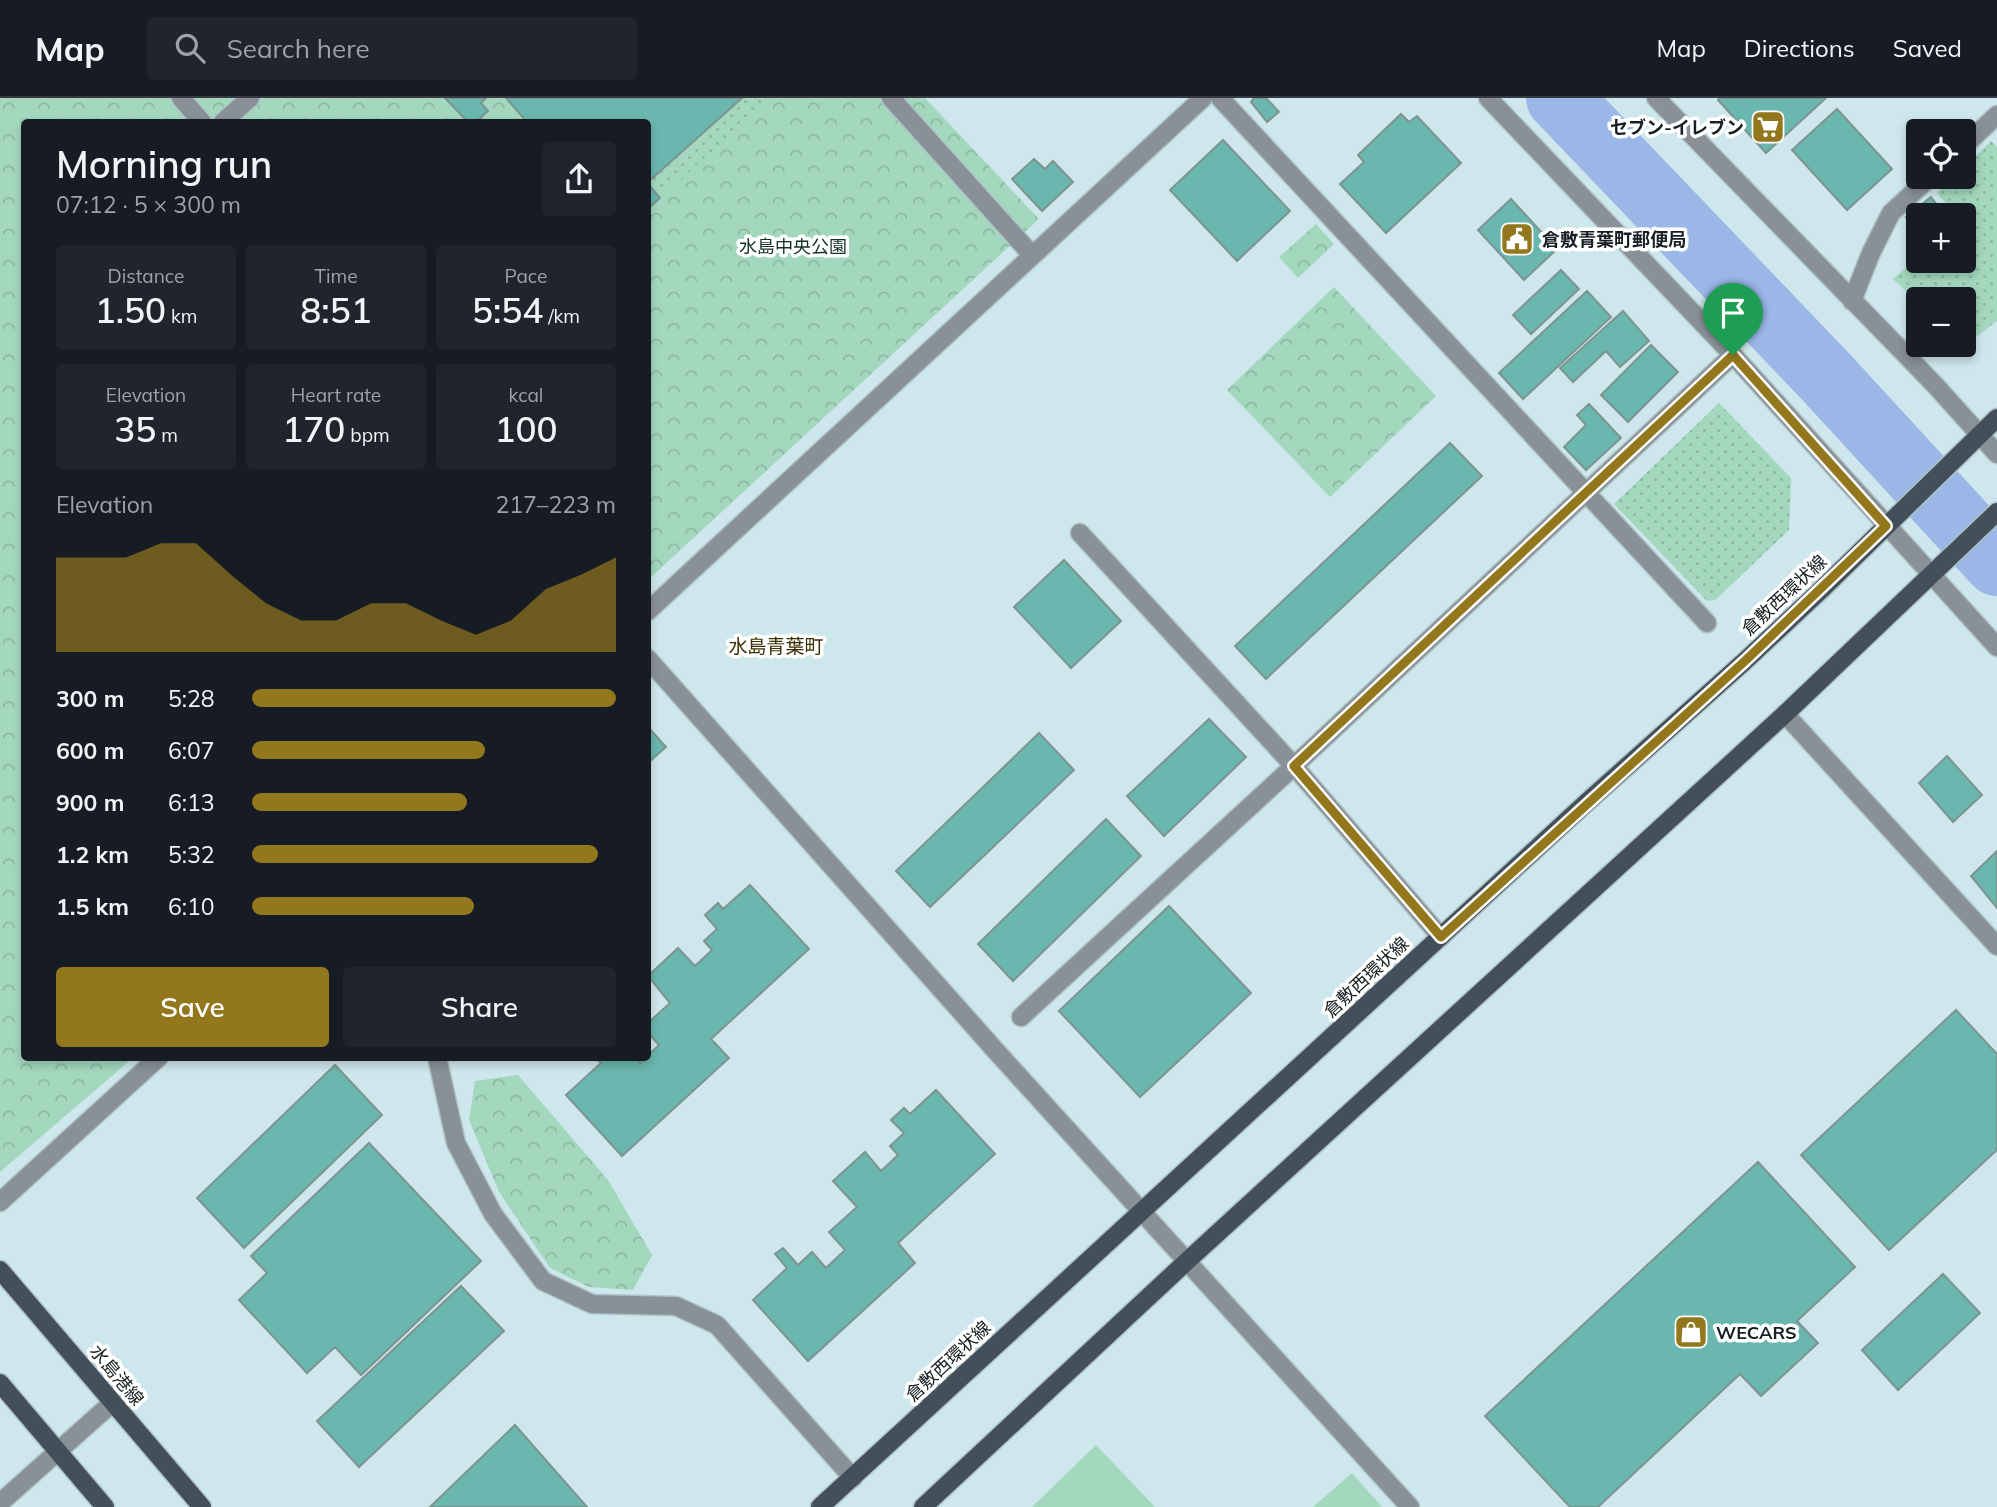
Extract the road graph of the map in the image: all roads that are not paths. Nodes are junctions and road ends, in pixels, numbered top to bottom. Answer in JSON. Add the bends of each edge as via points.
{"nodes":[{"id":1,"x":181,"y":98,"type":"edge"},
{"id":2,"x":250,"y":98,"type":"edge"},
{"id":3,"x":891,"y":98,"type":"edge"},
{"id":4,"x":1203,"y":98,"type":"edge"},
{"id":5,"x":1220,"y":98,"type":"edge"},
{"id":6,"x":1488,"y":98,"type":"edge"},
{"id":7,"x":1656,"y":98,"type":"edge"},
{"id":8,"x":1997,"y":115,"type":"edge"},
{"id":9,"x":199,"y":119,"type":"edge"},
{"id":10,"x":226,"y":119,"type":"edge"},
{"id":11,"x":1976,"y":135,"type":"edge"},
{"id":12,"x":1917,"y":189,"type":"edge"},
{"id":13,"x":1032,"y":256,"type":"junction"},
{"id":14,"x":1852,"y":301,"type":"junction"},
{"id":15,"x":1733,"y":355,"type":"junction"},
{"id":16,"x":1997,"y":418,"type":"edge"},
{"id":17,"x":1980,"y":435,"type":"junction"},
{"id":18,"x":1997,"y":454,"type":"edge"},
{"id":19,"x":1584,"y":493,"type":"junction"},
{"id":20,"x":1997,"y":512,"type":"edge"},
{"id":21,"x":1886,"y":526,"type":"junction"},
{"id":22,"x":1080,"y":533,"type":"dead end"},
{"id":23,"x":1932,"y":575,"type":"junction"},
{"id":24,"x":651,"y":608,"type":"edge"},
{"id":25,"x":1707,"y":623,"type":"dead end"},
{"id":26,"x":1997,"y":647,"type":"edge"},
{"id":27,"x":651,"y":662,"type":"edge"},
{"id":28,"x":1785,"y":713,"type":"junction"},
{"id":29,"x":1294,"y":766,"type":"junction"},
{"id":30,"x":1441,"y":937,"type":"junction"},
{"id":31,"x":1997,"y":946,"type":"edge"},
{"id":32,"x":1021,"y":1017,"type":"dead end"},
{"id":33,"x":155,"y":1061,"type":"edge"},
{"id":34,"x":438,"y":1061,"type":"edge"},
{"id":35,"x":0,"y":1202,"type":"edge"},
{"id":36,"x":1141,"y":1212,"type":"junction"},
{"id":37,"x":1186,"y":1262,"type":"junction"},
{"id":38,"x":0,"y":1270,"type":"edge"},
{"id":39,"x":0,"y":1383,"type":"edge"},
{"id":40,"x":113,"y":1403,"type":"junction"},
{"id":41,"x":58,"y":1451,"type":"junction"},
{"id":42,"x":853,"y":1478,"type":"junction"},
{"id":43,"x":0,"y":1503,"type":"edge"},
{"id":44,"x":105,"y":1507,"type":"edge"},
{"id":45,"x":202,"y":1507,"type":"edge"},
{"id":46,"x":820,"y":1507,"type":"edge"},
{"id":47,"x":923,"y":1507,"type":"edge"},
{"id":48,"x":1410,"y":1507,"type":"edge"}],
"edges":[{"from":1,"to":9,"type":"street"},
{"from":2,"to":10,"type":"street"},
{"from":3,"to":13,"type":"street"},
{"from":4,"to":13,"type":"street"},
{"from":5,"to":19,"type":"street"},
{"from":6,"to":15,"type":"street"},
{"from":7,"to":14,"type":"street"},
{"from":8,"to":11,"type":"street"},
{"from":12,"to":14,"type":"street","via":[[1891,213]]},
{"from":13,"to":24,"type":"street"},
{"from":14,"to":17,"type":"street"},
{"from":15,"to":19,"type":"street"},
{"from":15,"to":21,"type":"street"},
{"from":16,"to":17,"type":"main road","name":"倉敷西環状線"},
{"from":17,"to":18,"type":"street"},
{"from":17,"to":21,"type":"main road","name":"倉敷西環状線"},
{"from":19,"to":25,"type":"street"},
{"from":19,"to":29,"type":"street"},
{"from":20,"to":23,"type":"main road"},
{"from":21,"to":23,"type":"street"},
{"from":21,"to":30,"type":"main road","name":"倉敷西環状線"},
{"from":22,"to":29,"type":"street"},
{"from":23,"to":26,"type":"street"},
{"from":23,"to":28,"type":"main road"},
{"from":27,"to":36,"type":"street"},
{"from":28,"to":31,"type":"street"},
{"from":28,"to":37,"type":"main road"},
{"from":29,"to":30,"type":"street"},
{"from":29,"to":32,"type":"street"},
{"from":30,"to":36,"type":"main road","name":"倉敷西環状線"},
{"from":33,"to":35,"type":"street"},
{"from":34,"to":42,"type":"street","via":[[456,1143],[494,1214],[543,1281],[592,1304],[676,1306],[717,1325]]},
{"from":36,"to":37,"type":"street"},
{"from":36,"to":42,"type":"main road","name":"倉敷西環状線"},
{"from":37,"to":47,"type":"main road"},
{"from":37,"to":48,"type":"street"},
{"from":38,"to":40,"type":"main road","name":"水島港線"},
{"from":39,"to":41,"type":"main road"},
{"from":40,"to":41,"type":"street"},
{"from":40,"to":45,"type":"main road","name":"水島港線"},
{"from":41,"to":43,"type":"street"},
{"from":41,"to":44,"type":"main road"},
{"from":42,"to":46,"type":"main road","name":"倉敷西環状線"}]}
